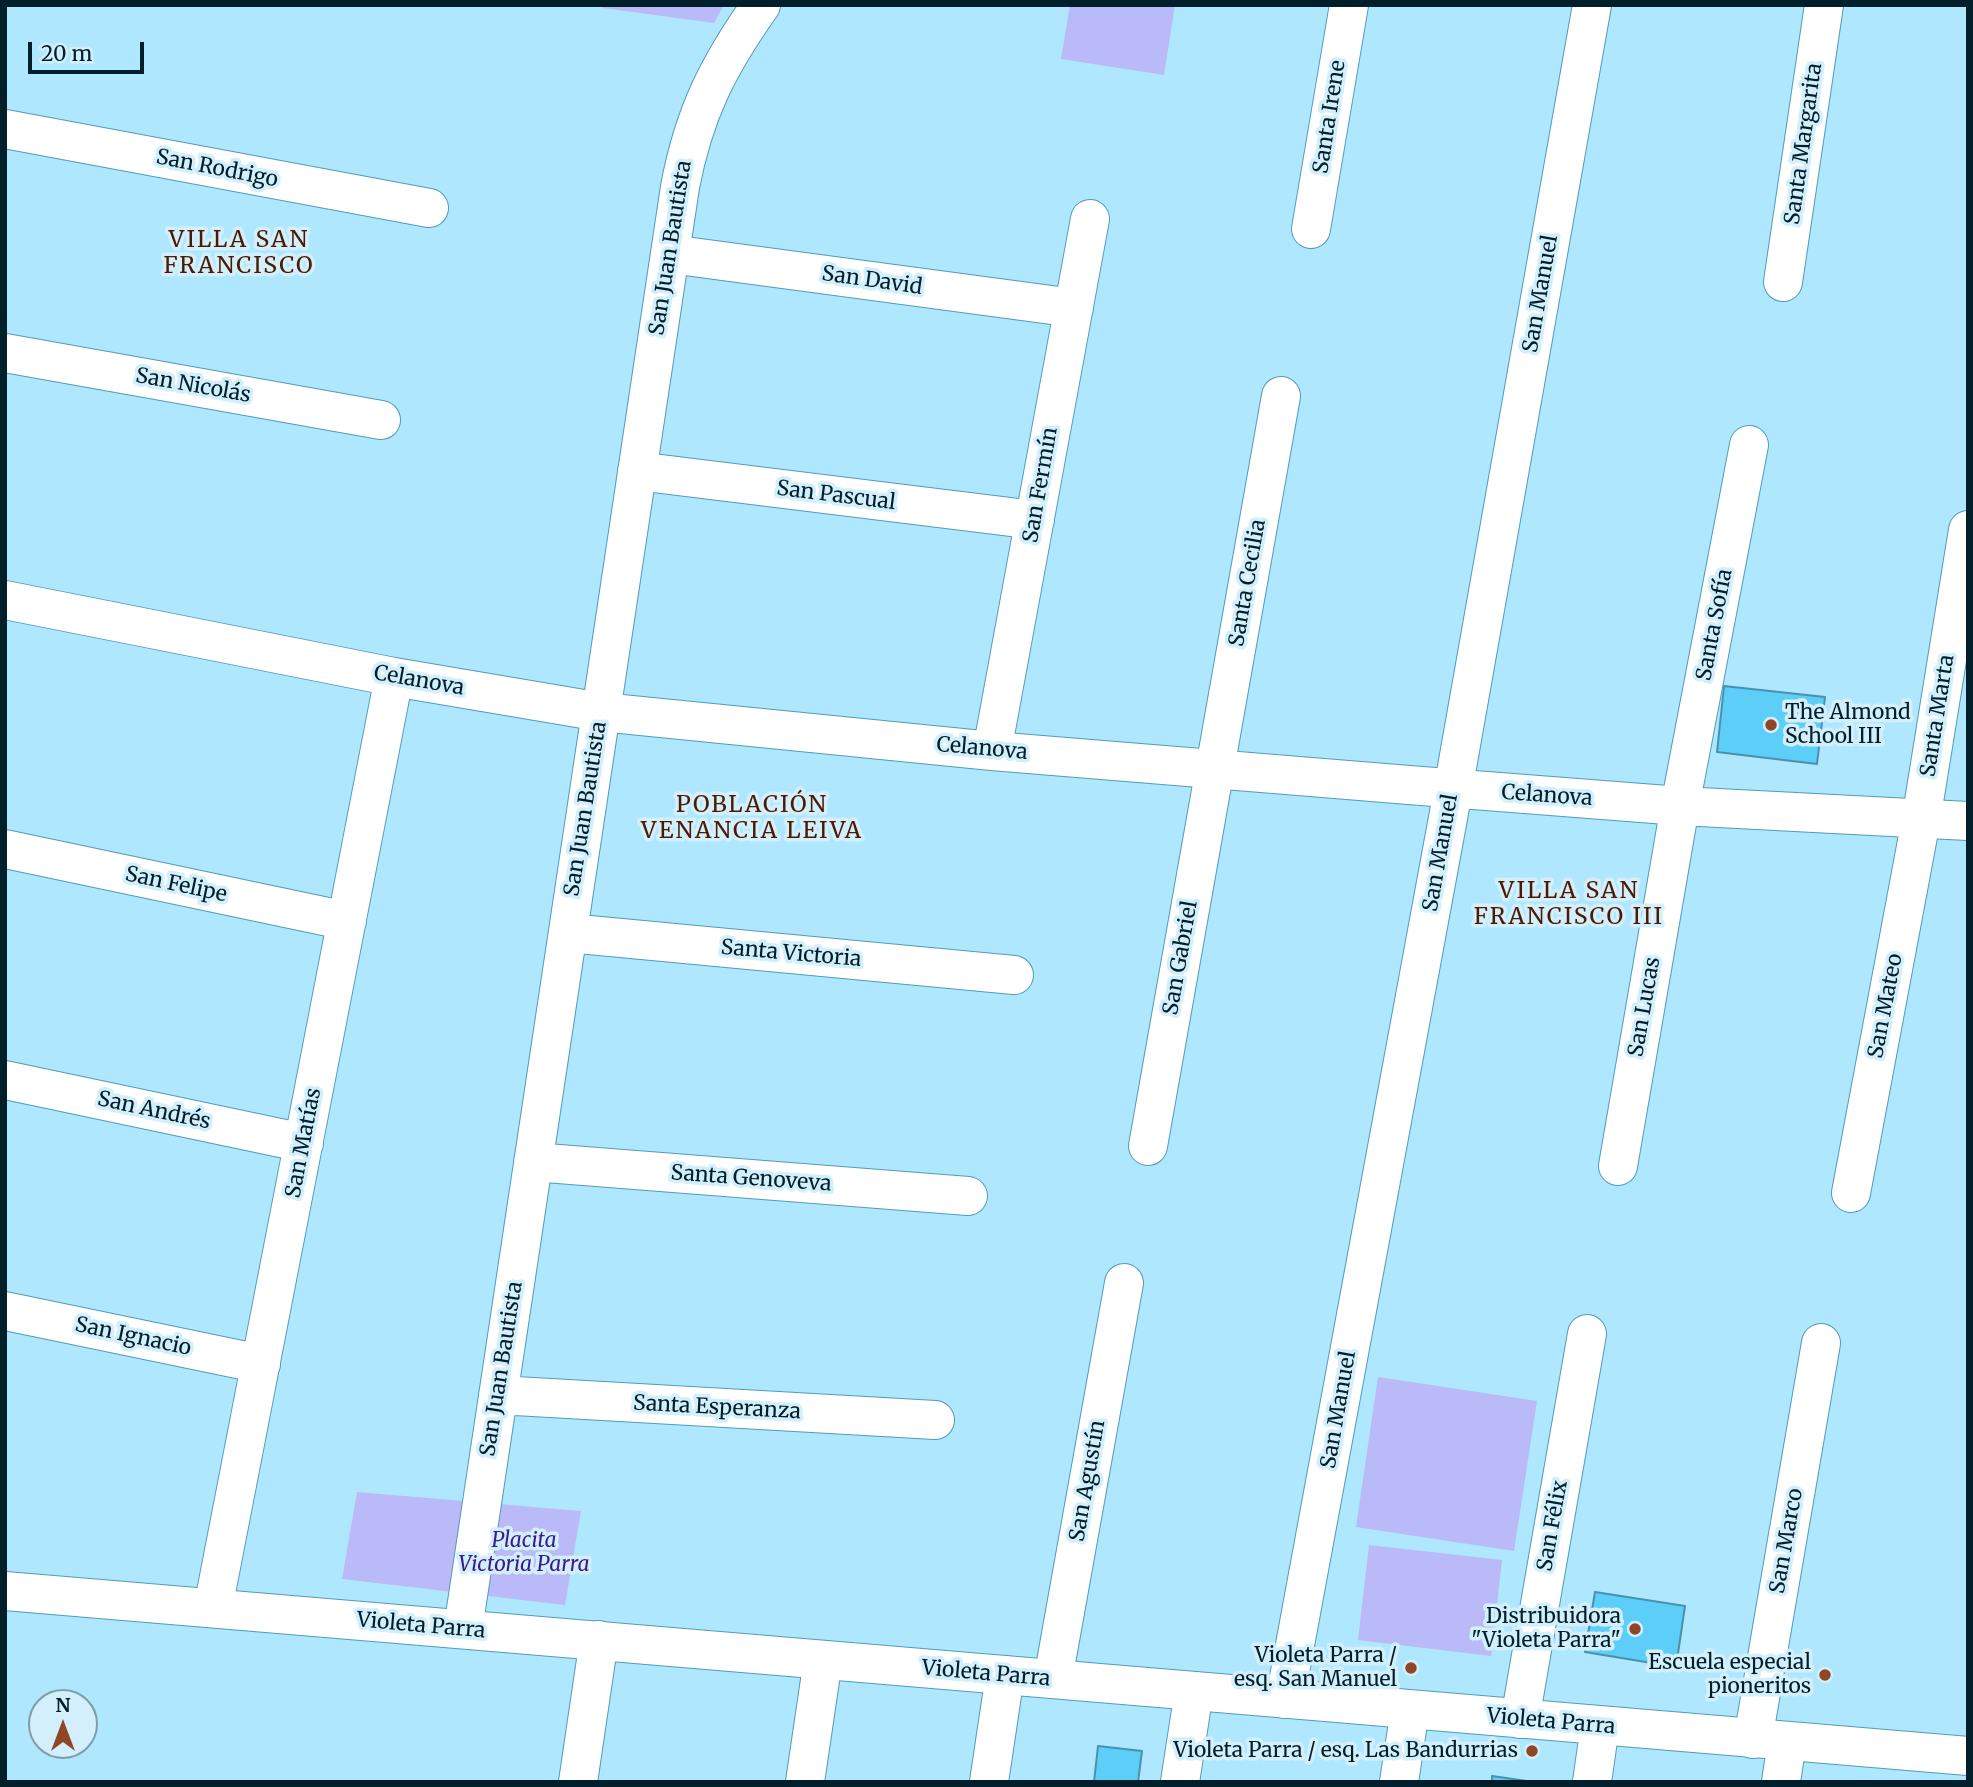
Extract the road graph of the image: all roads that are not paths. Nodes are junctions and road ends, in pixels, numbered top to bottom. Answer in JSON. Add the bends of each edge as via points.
{"nodes":[{"id":1,"x":761,"y":5,"type":"edge"},
{"id":2,"x":1349,"y":5,"type":"edge"},
{"id":3,"x":1592,"y":5,"type":"edge"},
{"id":4,"x":1824,"y":5,"type":"edge"},
{"id":5,"x":5,"y":129,"type":"edge"},
{"id":6,"x":429,"y":208,"type":"dead end"},
{"id":7,"x":1090,"y":219,"type":"dead end"},
{"id":8,"x":1311,"y":229,"type":"dead end"},
{"id":9,"x":670,"y":254,"type":"junction"},
{"id":10,"x":1783,"y":282,"type":"dead end"},
{"id":11,"x":1073,"y":308,"type":"junction"},
{"id":12,"x":5,"y":353,"type":"edge"},
{"id":13,"x":1281,"y":396,"type":"dead end"},
{"id":14,"x":381,"y":420,"type":"dead end"},
{"id":15,"x":1749,"y":445,"type":"dead end"},
{"id":16,"x":637,"y":471,"type":"junction"},
{"id":17,"x":1035,"y":520,"type":"junction"},
{"id":18,"x":1968,"y":530,"type":"edge"},
{"id":19,"x":5,"y":600,"type":"edge"},
{"id":20,"x":394,"y":677,"type":"junction"},
{"id":21,"x":601,"y":712,"type":"junction"},
{"id":22,"x":992,"y":751,"type":"junction"},
{"id":23,"x":1215,"y":769,"type":"junction"},
{"id":24,"x":1453,"y":788,"type":"junction"},
{"id":25,"x":1680,"y":806,"type":"junction"},
{"id":26,"x":1921,"y":820,"type":"junction"},
{"id":27,"x":1968,"y":821,"type":"edge"},
{"id":28,"x":5,"y":849,"type":"edge"},
{"id":29,"x":347,"y":920,"type":"junction"},
{"id":30,"x":568,"y":933,"type":"junction"},
{"id":31,"x":1014,"y":975,"type":"dead end"},
{"id":32,"x":5,"y":1080,"type":"edge"},
{"id":33,"x":304,"y":1143,"type":"junction"},
{"id":34,"x":1148,"y":1146,"type":"dead end"},
{"id":35,"x":533,"y":1162,"type":"junction"},
{"id":36,"x":1618,"y":1166,"type":"dead end"},
{"id":37,"x":1851,"y":1193,"type":"dead end"},
{"id":38,"x":968,"y":1196,"type":"dead end"},
{"id":39,"x":1124,"y":1283,"type":"dead end"},
{"id":40,"x":5,"y":1311,"type":"edge"},
{"id":41,"x":1587,"y":1334,"type":"dead end"},
{"id":42,"x":1821,"y":1343,"type":"dead end"},
{"id":43,"x":261,"y":1364,"type":"junction"},
{"id":44,"x":498,"y":1395,"type":"junction"},
{"id":45,"x":935,"y":1420,"type":"dead end"},
{"id":46,"x":5,"y":1591,"type":"edge"},
{"id":47,"x":214,"y":1608,"type":"junction"},
{"id":48,"x":463,"y":1629,"type":"junction"},
{"id":49,"x":599,"y":1640,"type":"junction"},
{"id":50,"x":823,"y":1660,"type":"junction"},
{"id":51,"x":1005,"y":1675,"type":"junction"},
{"id":52,"x":1053,"y":1679,"type":"junction"},
{"id":53,"x":1194,"y":1691,"type":"junction"},
{"id":54,"x":1285,"y":1699,"type":"junction"},
{"id":55,"x":1409,"y":1710,"type":"junction"},
{"id":56,"x":1520,"y":1719,"type":"junction"},
{"id":57,"x":1600,"y":1726,"type":"junction"},
{"id":58,"x":1770,"y":1740,"type":"junction"},
{"id":59,"x":1968,"y":1756,"type":"edge"},
{"id":60,"x":578,"y":1782,"type":"edge"},
{"id":61,"x":805,"y":1782,"type":"edge"},
{"id":62,"x":989,"y":1782,"type":"edge"},
{"id":63,"x":1180,"y":1782,"type":"edge"},
{"id":64,"x":1399,"y":1782,"type":"edge"},
{"id":65,"x":1592,"y":1782,"type":"edge"},
{"id":66,"x":1781,"y":1782,"type":"edge"}],
"edges":[{"from":1,"to":9,"type":"street","name":"San Juan Bautista","via":[[719,69],[696,120],[686,153]]},
{"from":2,"to":8,"type":"street","name":"Santa Irene"},
{"from":3,"to":24,"type":"street","name":"San Manuel"},
{"from":4,"to":10,"type":"street","name":"Santa Margarita"},
{"from":5,"to":6,"type":"street","name":"San Rodrigo"},
{"from":7,"to":11,"type":"street","name":"San Fermín"},
{"from":9,"to":11,"type":"street","name":"San David"},
{"from":9,"to":16,"type":"street","name":"San Juan Bautista"},
{"from":11,"to":17,"type":"street","name":"San Fermín"},
{"from":12,"to":14,"type":"street","name":"San Nicolás"},
{"from":13,"to":23,"type":"street","name":"Santa Cecilia"},
{"from":15,"to":25,"type":"street","name":"Santa Sofía"},
{"from":16,"to":17,"type":"street","name":"San Pascual"},
{"from":16,"to":21,"type":"street","name":"San Juan Bautista"},
{"from":17,"to":22,"type":"street","name":"San Fermín"},
{"from":18,"to":26,"type":"street","name":"Santa Marta"},
{"from":19,"to":20,"type":"street","name":"Celanova"},
{"from":20,"to":21,"type":"street","name":"Celanova"},
{"from":20,"to":29,"type":"street","name":"San Matías"},
{"from":21,"to":22,"type":"street","name":"Celanova"},
{"from":21,"to":30,"type":"street","name":"San Juan Bautista"},
{"from":22,"to":23,"type":"street","name":"Celanova"},
{"from":23,"to":24,"type":"street","name":"Celanova"},
{"from":23,"to":34,"type":"street","name":"San Gabriel"},
{"from":24,"to":25,"type":"street","name":"Celanova"},
{"from":24,"to":54,"type":"street","name":"San Manuel"},
{"from":25,"to":26,"type":"street","name":"Celanova"},
{"from":25,"to":36,"type":"street","name":"San Lucas"},
{"from":26,"to":27,"type":"street","name":"Celanova"},
{"from":26,"to":37,"type":"street","name":"San Mateo"},
{"from":28,"to":29,"type":"street","name":"San Felipe"},
{"from":29,"to":33,"type":"street","name":"San Matías"},
{"from":30,"to":31,"type":"street","name":"Santa Victoria"},
{"from":30,"to":35,"type":"street","name":"San Juan Bautista"},
{"from":32,"to":33,"type":"street","name":"San Andrés"},
{"from":33,"to":43,"type":"street","name":"San Matías"},
{"from":35,"to":38,"type":"street","name":"Santa Genoveva"},
{"from":35,"to":44,"type":"street","name":"San Juan Bautista"},
{"from":39,"to":52,"type":"street","name":"San Agustín"},
{"from":40,"to":43,"type":"street","name":"San Ignacio"},
{"from":41,"to":56,"type":"street","name":"San Félix"},
{"from":42,"to":58,"type":"street","name":"San Marco"},
{"from":43,"to":47,"type":"street","name":"San Matías"},
{"from":44,"to":45,"type":"street","name":"Santa Esperanza"},
{"from":44,"to":48,"type":"street","name":"San Juan Bautista"},
{"from":46,"to":47,"type":"street","name":"Violeta Parra"},
{"from":47,"to":48,"type":"street","name":"Violeta Parra"},
{"from":48,"to":49,"type":"street","name":"Violeta Parra"},
{"from":49,"to":50,"type":"street","name":"Violeta Parra"},
{"from":49,"to":60,"type":"street"},
{"from":50,"to":51,"type":"street","name":"Violeta Parra"},
{"from":50,"to":61,"type":"street"},
{"from":51,"to":52,"type":"street","name":"Violeta Parra"},
{"from":51,"to":62,"type":"street"},
{"from":52,"to":53,"type":"street","name":"Violeta Parra"},
{"from":53,"to":54,"type":"street","name":"Violeta Parra"},
{"from":53,"to":63,"type":"street"},
{"from":54,"to":55,"type":"street","name":"Violeta Parra"},
{"from":55,"to":56,"type":"street","name":"Violeta Parra"},
{"from":55,"to":64,"type":"street"},
{"from":56,"to":57,"type":"street","name":"Violeta Parra"},
{"from":57,"to":58,"type":"street","name":"Violeta Parra"},
{"from":57,"to":65,"type":"street"},
{"from":58,"to":59,"type":"street","name":"Violeta Parra"},
{"from":58,"to":66,"type":"street","name":"San Marco"}]}
